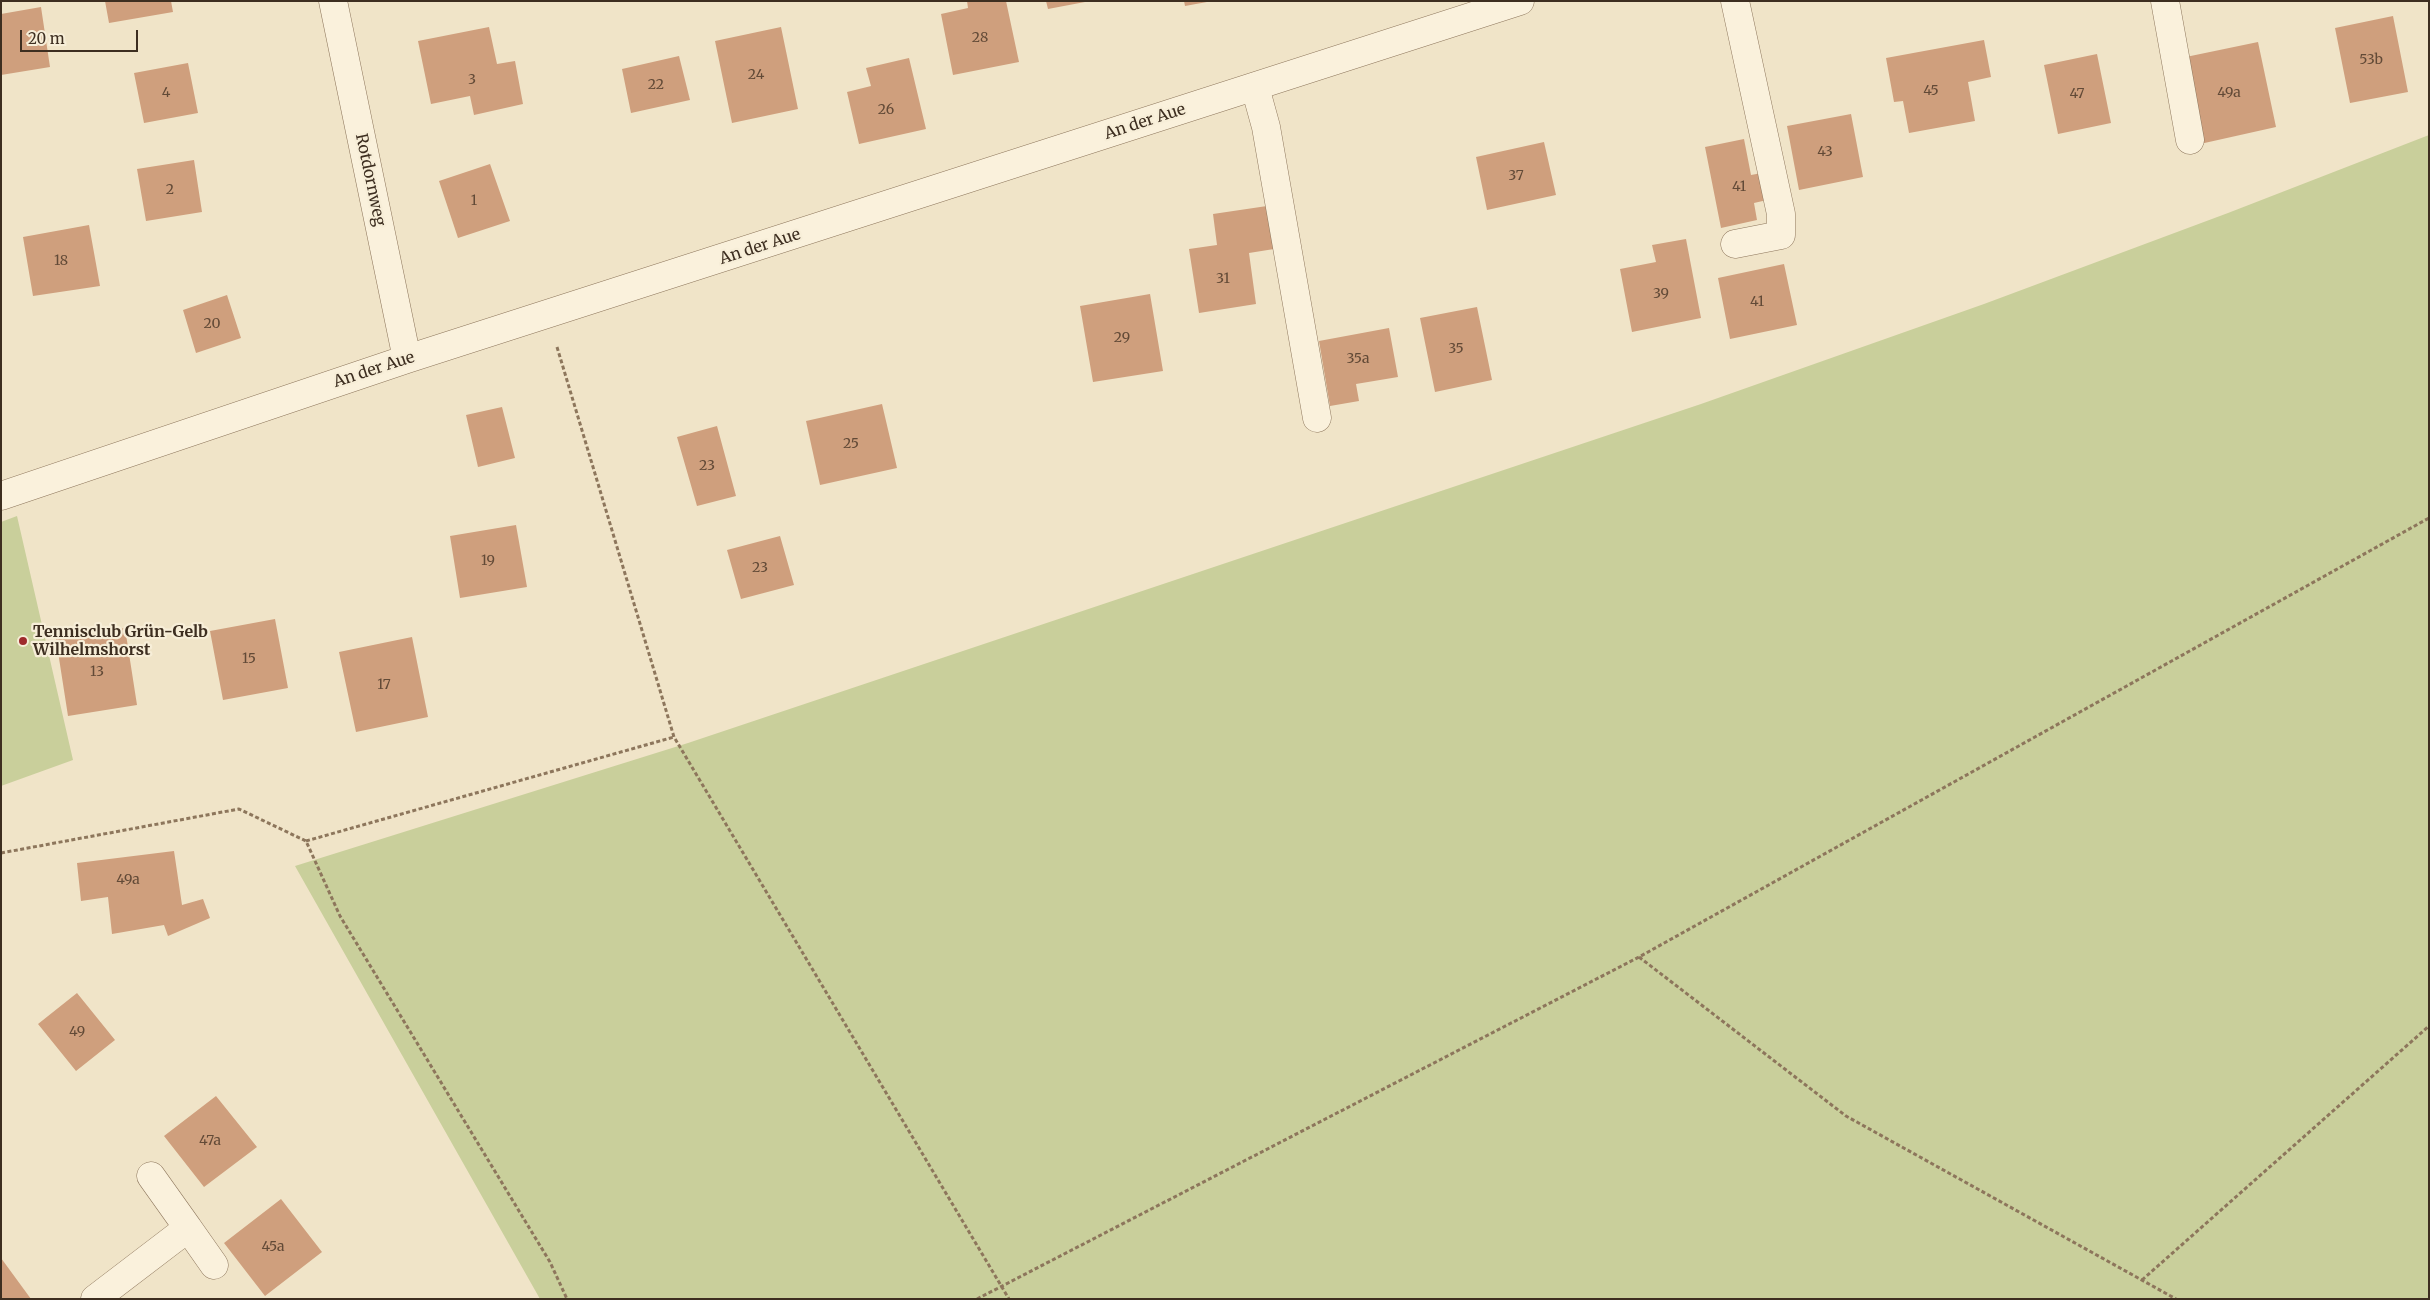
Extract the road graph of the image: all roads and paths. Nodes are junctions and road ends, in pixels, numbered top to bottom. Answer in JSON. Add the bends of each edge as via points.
{"nodes":[{"id":1,"x":332,"y":1,"type":"edge"},
{"id":2,"x":1520,"y":1,"type":"edge"},
{"id":3,"x":1735,"y":1,"type":"edge"},
{"id":4,"x":2165,"y":1,"type":"edge"},
{"id":5,"x":1255,"y":87,"type":"junction"},
{"id":6,"x":2190,"y":140,"type":"dead end"},
{"id":7,"x":1736,"y":244,"type":"dead end"},
{"id":8,"x":547,"y":316,"type":"junction"},
{"id":9,"x":407,"y":359,"type":"junction"},
{"id":10,"x":1317,"y":418,"type":"dead end"},
{"id":11,"x":1,"y":496,"type":"edge"},
{"id":12,"x":2429,"y":518,"type":"edge"},
{"id":13,"x":674,"y":737,"type":"junction"},
{"id":14,"x":306,"y":842,"type":"junction"},
{"id":15,"x":1,"y":853,"type":"edge"},
{"id":16,"x":1639,"y":957,"type":"junction"},
{"id":17,"x":2429,"y":1026,"type":"edge"},
{"id":18,"x":151,"y":1176,"type":"dead end"},
{"id":19,"x":188,"y":1228,"type":"junction"},
{"id":20,"x":214,"y":1265,"type":"dead end"},
{"id":21,"x":2142,"y":1280,"type":"junction"},
{"id":22,"x":1000,"y":1285,"type":"junction"},
{"id":23,"x":95,"y":1299,"type":"edge"},
{"id":24,"x":567,"y":1299,"type":"edge"},
{"id":25,"x":977,"y":1299,"type":"edge"},
{"id":26,"x":1009,"y":1299,"type":"edge"},
{"id":27,"x":2176,"y":1299,"type":"edge"}],
"edges":[{"from":1,"to":9,"type":"street","name":"Rotdornweg"},
{"from":2,"to":5,"type":"street","name":"An der Aue"},
{"from":3,"to":7,"type":"street","via":[[1781,214],[1781,235]]},
{"from":4,"to":6,"type":"street"},
{"from":5,"to":8,"type":"street","name":"An der Aue"},
{"from":5,"to":10,"type":"street","via":[[1266,127]]},
{"from":8,"to":9,"type":"street","name":"An der Aue"},
{"from":8,"to":13,"type":"path"},
{"from":9,"to":11,"type":"street","name":"An der Aue"},
{"from":12,"to":16,"type":"path"},
{"from":13,"to":14,"type":"path"},
{"from":13,"to":22,"type":"path"},
{"from":14,"to":15,"type":"path","via":[[239,809]]},
{"from":14,"to":24,"type":"path","via":[[340,916],[550,1262]]},
{"from":16,"to":21,"type":"path","via":[[1846,1116]]},
{"from":16,"to":22,"type":"path"},
{"from":17,"to":21,"type":"path"},
{"from":18,"to":19,"type":"street"},
{"from":19,"to":20,"type":"street"},
{"from":19,"to":23,"type":"street"},
{"from":21,"to":27,"type":"path"},
{"from":22,"to":25,"type":"path"},
{"from":22,"to":26,"type":"path"}]}
